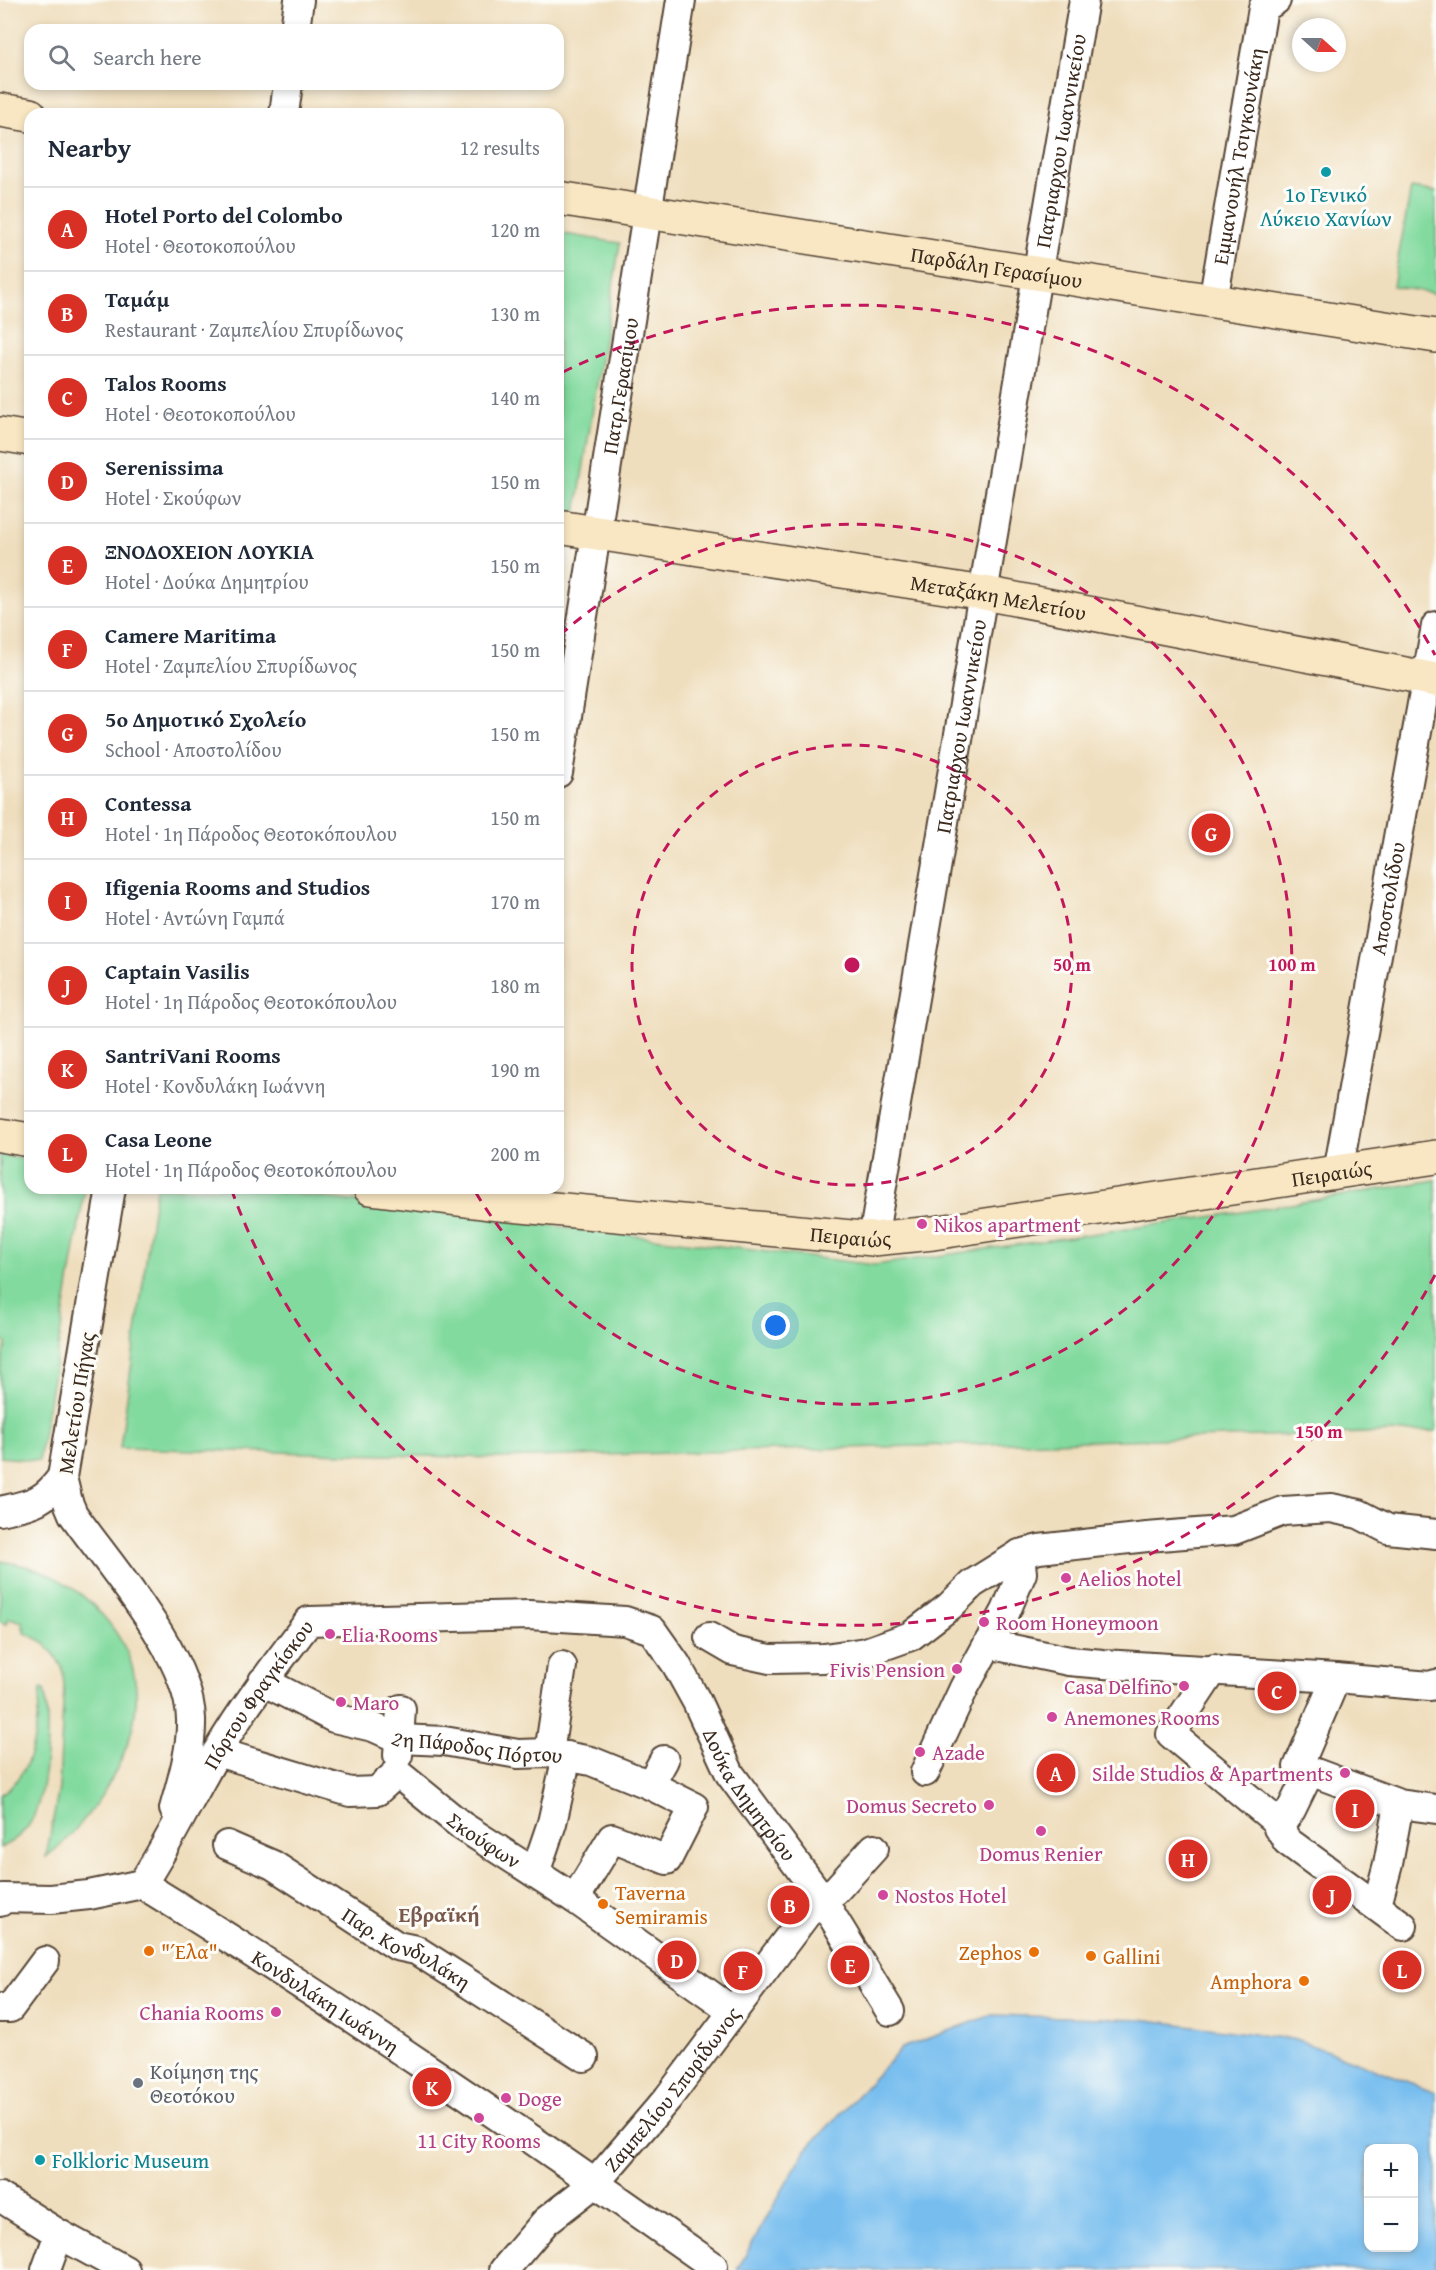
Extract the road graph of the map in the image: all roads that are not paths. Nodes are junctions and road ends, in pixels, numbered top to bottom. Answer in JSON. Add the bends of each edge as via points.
{"nodes":[{"id":1,"x":299,"y":0,"type":"edge"},
{"id":2,"x":681,"y":0,"type":"edge"},
{"id":3,"x":1084,"y":0,"type":"edge"},
{"id":4,"x":1269,"y":4,"type":"edge"},
{"id":5,"x":296,"y":24,"type":"edge"},
{"id":6,"x":287,"y":90,"type":"edge"},
{"id":7,"x":285,"y":108,"type":"edge"},
{"id":8,"x":0,"y":110,"type":"edge"},
{"id":9,"x":24,"y":114,"type":"edge"},
{"id":10,"x":564,"y":199,"type":"edge"},
{"id":11,"x":648,"y":213,"type":"junction"},
{"id":12,"x":1038,"y":274,"type":"junction"},
{"id":13,"x":1213,"y":302,"type":"junction"},
{"id":14,"x":1436,"y":336,"type":"edge"},
{"id":15,"x":0,"y":434,"type":"edge"},
{"id":16,"x":24,"y":438,"type":"edge"},
{"id":17,"x":564,"y":527,"type":"edge"},
{"id":18,"x":597,"y":533,"type":"junction"},
{"id":19,"x":984,"y":593,"type":"junction"},
{"id":20,"x":1436,"y":626,"type":"edge"},
{"id":21,"x":1432,"y":679,"type":"edge"},
{"id":22,"x":564,"y":736,"type":"edge"},
{"id":23,"x":0,"y":1135,"type":"edge"},
{"id":24,"x":24,"y":1139,"type":"edge"},
{"id":25,"x":1436,"y":1157,"type":"edge"},
{"id":26,"x":1338,"y":1173,"type":"junction"},
{"id":27,"x":110,"y":1194,"type":"edge"},
{"id":28,"x":460,"y":1194,"type":"edge"},
{"id":29,"x":490,"y":1196,"type":"edge"},
{"id":30,"x":873,"y":1239,"type":"junction"},
{"id":31,"x":62,"y":1477,"type":"junction"},
{"id":32,"x":0,"y":1511,"type":"edge"},
{"id":33,"x":1436,"y":1534,"type":"edge"},
{"id":34,"x":1020,"y":1554,"type":"junction"},
{"id":35,"x":709,"y":1637,"type":"dead end"},
{"id":36,"x":988,"y":1644,"type":"junction"},
{"id":37,"x":676,"y":1664,"type":"joint"},
{"id":38,"x":562,"y":1666,"type":"dead end"},
{"id":39,"x":1214,"y":1670,"type":"junction"},
{"id":40,"x":1336,"y":1678,"type":"junction"},
{"id":41,"x":263,"y":1681,"type":"junction"},
{"id":42,"x":1436,"y":1684,"type":"edge"},
{"id":43,"x":401,"y":1709,"type":"dead end"},
{"id":44,"x":400,"y":1738,"type":"junction"},
{"id":45,"x":217,"y":1752,"type":"junction"},
{"id":46,"x":558,"y":1754,"type":"junction"},
{"id":47,"x":664,"y":1760,"type":"dead end"},
{"id":48,"x":1310,"y":1771,"type":"junction"},
{"id":49,"x":925,"y":1772,"type":"dead end"},
{"id":50,"x":397,"y":1773,"type":"junction"},
{"id":51,"x":650,"y":1785,"type":"junction"},
{"id":52,"x":1399,"y":1804,"type":"junction"},
{"id":53,"x":1436,"y":1809,"type":"edge"},
{"id":54,"x":1278,"y":1828,"type":"junction"},
{"id":55,"x":227,"y":1845,"type":"dead end"},
{"id":56,"x":874,"y":1848,"type":"dead end"},
{"id":57,"x":164,"y":1849,"type":"junction"},
{"id":58,"x":535,"y":1873,"type":"junction"},
{"id":59,"x":142,"y":1884,"type":"junction"},
{"id":60,"x":820,"y":1896,"type":"junction"},
{"id":61,"x":575,"y":1899,"type":"junction"},
{"id":62,"x":0,"y":1902,"type":"edge"},
{"id":63,"x":1377,"y":1905,"type":"junction"},
{"id":64,"x":1404,"y":1926,"type":"dead end"},
{"id":65,"x":45,"y":1961,"type":"dead end"},
{"id":66,"x":0,"y":2008,"type":"edge"},
{"id":67,"x":733,"y":2011,"type":"junction"},
{"id":68,"x":890,"y":2011,"type":"dead end"},
{"id":69,"x":584,"y":2057,"type":"dead end"},
{"id":70,"x":595,"y":2183,"type":"junction"},
{"id":71,"x":0,"y":2198,"type":"edge"},
{"id":72,"x":58,"y":2234,"type":"junction"},
{"id":73,"x":713,"y":2266,"type":"dead end"},
{"id":74,"x":46,"y":2270,"type":"edge"},
{"id":75,"x":125,"y":2270,"type":"edge"},
{"id":76,"x":504,"y":2270,"type":"edge"}],
"edges":[{"from":1,"to":5,"type":"street"},
{"from":2,"to":11,"type":"street","name":"Πατρ.Γερασίμου"},
{"from":3,"to":12,"type":"street","name":"Πατριαρχου Ιωαννικείου"},
{"from":4,"to":13,"type":"street","name":"Εμμανουήλ Τσιγκουνάκη"},
{"from":6,"to":7,"type":"street"},
{"from":8,"to":9,"type":"street"},
{"from":10,"to":11,"type":"street","name":"Παρδάλη Γερασίμου"},
{"from":11,"to":12,"type":"street","name":"Παρδάλη Γερασίμου"},
{"from":11,"to":18,"type":"street","name":"Πατρ.Γερασίμου"},
{"from":12,"to":13,"type":"street","name":"Παρδάλη Γερασίμου"},
{"from":12,"to":19,"type":"street","name":"Πατριαρχου Ιωαννικείου"},
{"from":13,"to":14,"type":"street","name":"Παρδάλη Γερασίμου"},
{"from":15,"to":16,"type":"street"},
{"from":17,"to":18,"type":"street","name":"Μεταξάκη Μελετίου"},
{"from":18,"to":19,"type":"street","name":"Μεταξάκη Μελετίου"},
{"from":18,"to":22,"type":"street","name":"Πατρ.Γερασίμου"},
{"from":19,"to":21,"type":"street","name":"Μεταξάκη Μελετίου"},
{"from":19,"to":30,"type":"street","name":"Πατριαρχου Ιωαννικείου"},
{"from":20,"to":21,"type":"street","name":"Αποστολίδου"},
{"from":21,"to":26,"type":"street","name":"Αποστολίδου"},
{"from":23,"to":24,"type":"street"},
{"from":25,"to":26,"type":"street","name":"Πειραιώς"},
{"from":26,"to":30,"type":"street","name":"Πειραιώς"},
{"from":27,"to":31,"type":"street","name":"Μελετίου Πήγας"},
{"from":28,"to":29,"type":"street","name":"Πειραιώς"},
{"from":29,"to":30,"type":"street","name":"Πειραιώς"},
{"from":31,"to":32,"type":"street","via":[[49,1494],[31,1504]]},
{"from":31,"to":57,"type":"street","name":"Μελετίου Πήγας","via":[[73,1514],[170,1651],[187,1693],[191,1713],[188,1755]]},
{"from":33,"to":34,"type":"street","via":[[1388,1528],[1359,1514],[1331,1508],[1283,1511],[1234,1530],[1147,1536]]},
{"from":34,"to":35,"type":"street","via":[[972,1584],[911,1636],[866,1652],[770,1659],[733,1651]]},
{"from":34,"to":36,"type":"street","via":[[1022,1573]]},
{"from":36,"to":39,"type":"street","via":[[1069,1661]]},
{"from":36,"to":49,"type":"street"},
{"from":37,"to":41,"type":"street","name":"Πόρτου Φραγκίσκου","via":[[652,1630],[625,1621],[529,1615],[309,1621]]},
{"from":37,"to":60,"type":"street","name":"Δούκα Δημητρίου","via":[[730,1774]]},
{"from":38,"to":46,"type":"street"},
{"from":39,"to":40,"type":"street"},
{"from":39,"to":54,"type":"street","via":[[1171,1734],[1276,1821]]},
{"from":40,"to":42,"type":"street"},
{"from":40,"to":48,"type":"street","via":[[1298,1767]]},
{"from":41,"to":44,"type":"street","name":"2η Πάροδος Πόρτου","via":[[334,1718]]},
{"from":41,"to":45,"type":"street","name":"Πόρτου Φραγκίσκου"},
{"from":43,"to":44,"type":"street"},
{"from":44,"to":46,"type":"street","name":"2η Πάροδος Πόρτου","via":[[444,1741],[518,1755]]},
{"from":44,"to":50,"type":"street"},
{"from":45,"to":50,"type":"street","via":[[350,1792],[377,1791]]},
{"from":45,"to":57,"type":"street","name":"Πόρτου Φραγκίσκου"},
{"from":46,"to":51,"type":"street","name":"2η Πάροδος Πόρτου","via":[[591,1761]]},
{"from":46,"to":58,"type":"street","via":[[552,1822]]},
{"from":47,"to":51,"type":"street"},
{"from":48,"to":52,"type":"street"},
{"from":48,"to":54,"type":"street"},
{"from":50,"to":58,"type":"street","name":"Σκούφων","via":[[462,1826]]},
{"from":51,"to":61,"type":"street","name":"2η Πάροδος Πόρτου","via":[[694,1807],[667,1860],[612,1838]]},
{"from":52,"to":53,"type":"street"},
{"from":52,"to":63,"type":"street"},
{"from":54,"to":63,"type":"street","via":[[1287,1841]]},
{"from":55,"to":69,"type":"street","name":"Παρ. Κονδυλάκη","via":[[273,1865],[396,1946],[416,1950]]},
{"from":56,"to":60,"type":"street","name":"Ζαμπελίου Σπυρίδωνος","via":[[835,1891]]},
{"from":57,"to":59,"type":"street","name":"Πόρτου Φραγκίσκου"},
{"from":58,"to":61,"type":"street","name":"Σκούφων"},
{"from":59,"to":62,"type":"street","via":[[89,1895],[3,1898]]},
{"from":59,"to":70,"type":"street","name":"Κονδυλάκη Ιωάννη","via":[[355,2019]]},
{"from":60,"to":67,"type":"street","name":"Ζαμπελίου Σπυρίδωνος"},
{"from":60,"to":68,"type":"street","name":"Δούκα Δημητρίου"},
{"from":61,"to":67,"type":"street","name":"Σκούφων"},
{"from":63,"to":64,"type":"street"},
{"from":65,"to":66,"type":"street","via":[[10,2008]]},
{"from":67,"to":70,"type":"street","name":"Ζαμπελίου Σπυρίδωνος","via":[[668,2098]]},
{"from":70,"to":73,"type":"street","name":"Κονδυλάκη Ιωάννη"},
{"from":70,"to":76,"type":"street","name":"Ζαμπελίου Σπυρίδωνος","via":[[546,2221]]},
{"from":71,"to":72,"type":"street"},
{"from":72,"to":74,"type":"street"},
{"from":72,"to":75,"type":"street"}]}
